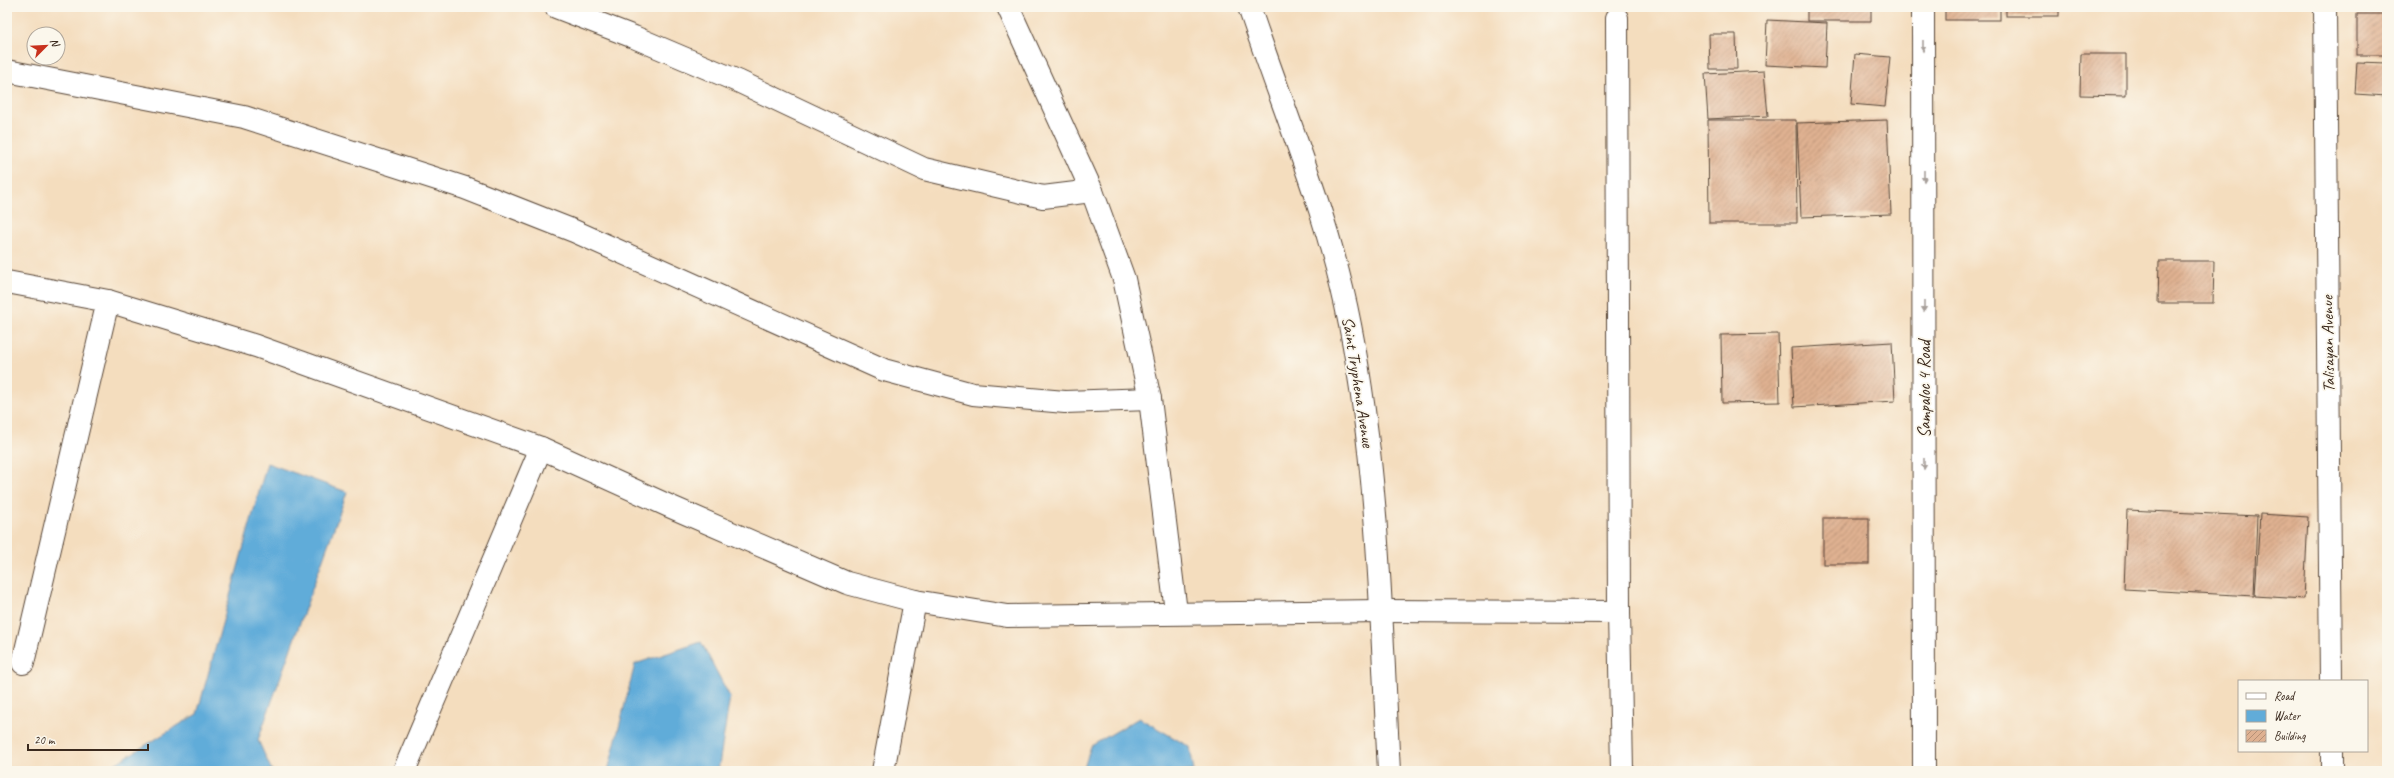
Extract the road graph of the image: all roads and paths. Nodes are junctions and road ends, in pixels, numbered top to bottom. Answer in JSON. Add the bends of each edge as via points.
{"nodes":[{"id":1,"x":556,"y":7,"type":"edge"},
{"id":2,"x":1008,"y":7,"type":"edge"},
{"id":3,"x":1923,"y":7,"type":"edge"},
{"id":4,"x":2325,"y":7,"type":"edge"},
{"id":5,"x":1252,"y":16,"type":"edge"},
{"id":6,"x":1617,"y":18,"type":"dead end"},
{"id":7,"x":7,"y":71,"type":"edge"},
{"id":8,"x":1092,"y":191,"type":"junction"},
{"id":9,"x":7,"y":282,"type":"edge"},
{"id":10,"x":108,"y":301,"type":"junction"},
{"id":11,"x":1150,"y":398,"type":"junction"},
{"id":12,"x":541,"y":448,"type":"junction"},
{"id":13,"x":915,"y":601,"type":"junction"},
{"id":14,"x":1380,"y":610,"type":"junction"},
{"id":15,"x":1176,"y":612,"type":"junction"},
{"id":16,"x":1619,"y":612,"type":"junction"},
{"id":17,"x":23,"y":664,"type":"dead end"},
{"id":18,"x":2331,"y":680,"type":"edge"},
{"id":19,"x":2332,"y":752,"type":"edge"},
{"id":20,"x":404,"y":771,"type":"edge"},
{"id":21,"x":883,"y":771,"type":"edge"},
{"id":22,"x":1389,"y":771,"type":"edge"},
{"id":23,"x":1622,"y":771,"type":"edge"},
{"id":24,"x":1924,"y":771,"type":"edge"},
{"id":25,"x":2332,"y":771,"type":"edge"}],
"edges":[{"from":1,"to":8,"type":"street","via":[[740,82],[924,170],[1043,198]]},
{"from":2,"to":8,"type":"street"},
{"from":3,"to":24,"type":"street","name":"Sampaloc 4 Road","one_way":true},
{"from":4,"to":18,"type":"street","name":"Talisayan Avenue"},
{"from":5,"to":14,"type":"street","name":"Saint Tryphena Avenue","via":[[1319,206],[1350,324],[1369,445]]},
{"from":6,"to":16,"type":"street"},
{"from":7,"to":11,"type":"street","via":[[244,117],[465,188],[574,231],[884,370],[973,394],[1065,402]]},
{"from":8,"to":11,"type":"street","via":[[1124,280]]},
{"from":9,"to":10,"type":"street"},
{"from":10,"to":12,"type":"street","via":[[256,346]]},
{"from":10,"to":17,"type":"street"},
{"from":11,"to":15,"type":"street"},
{"from":12,"to":13,"type":"street","via":[[847,583]]},
{"from":12,"to":20,"type":"street"},
{"from":13,"to":15,"type":"street","via":[[1007,616]]},
{"from":13,"to":21,"type":"street"},
{"from":14,"to":15,"type":"street"},
{"from":14,"to":16,"type":"street"},
{"from":14,"to":22,"type":"street","name":"Saint Tryphena Avenue"},
{"from":16,"to":23,"type":"street"},
{"from":19,"to":25,"type":"street"}]}
